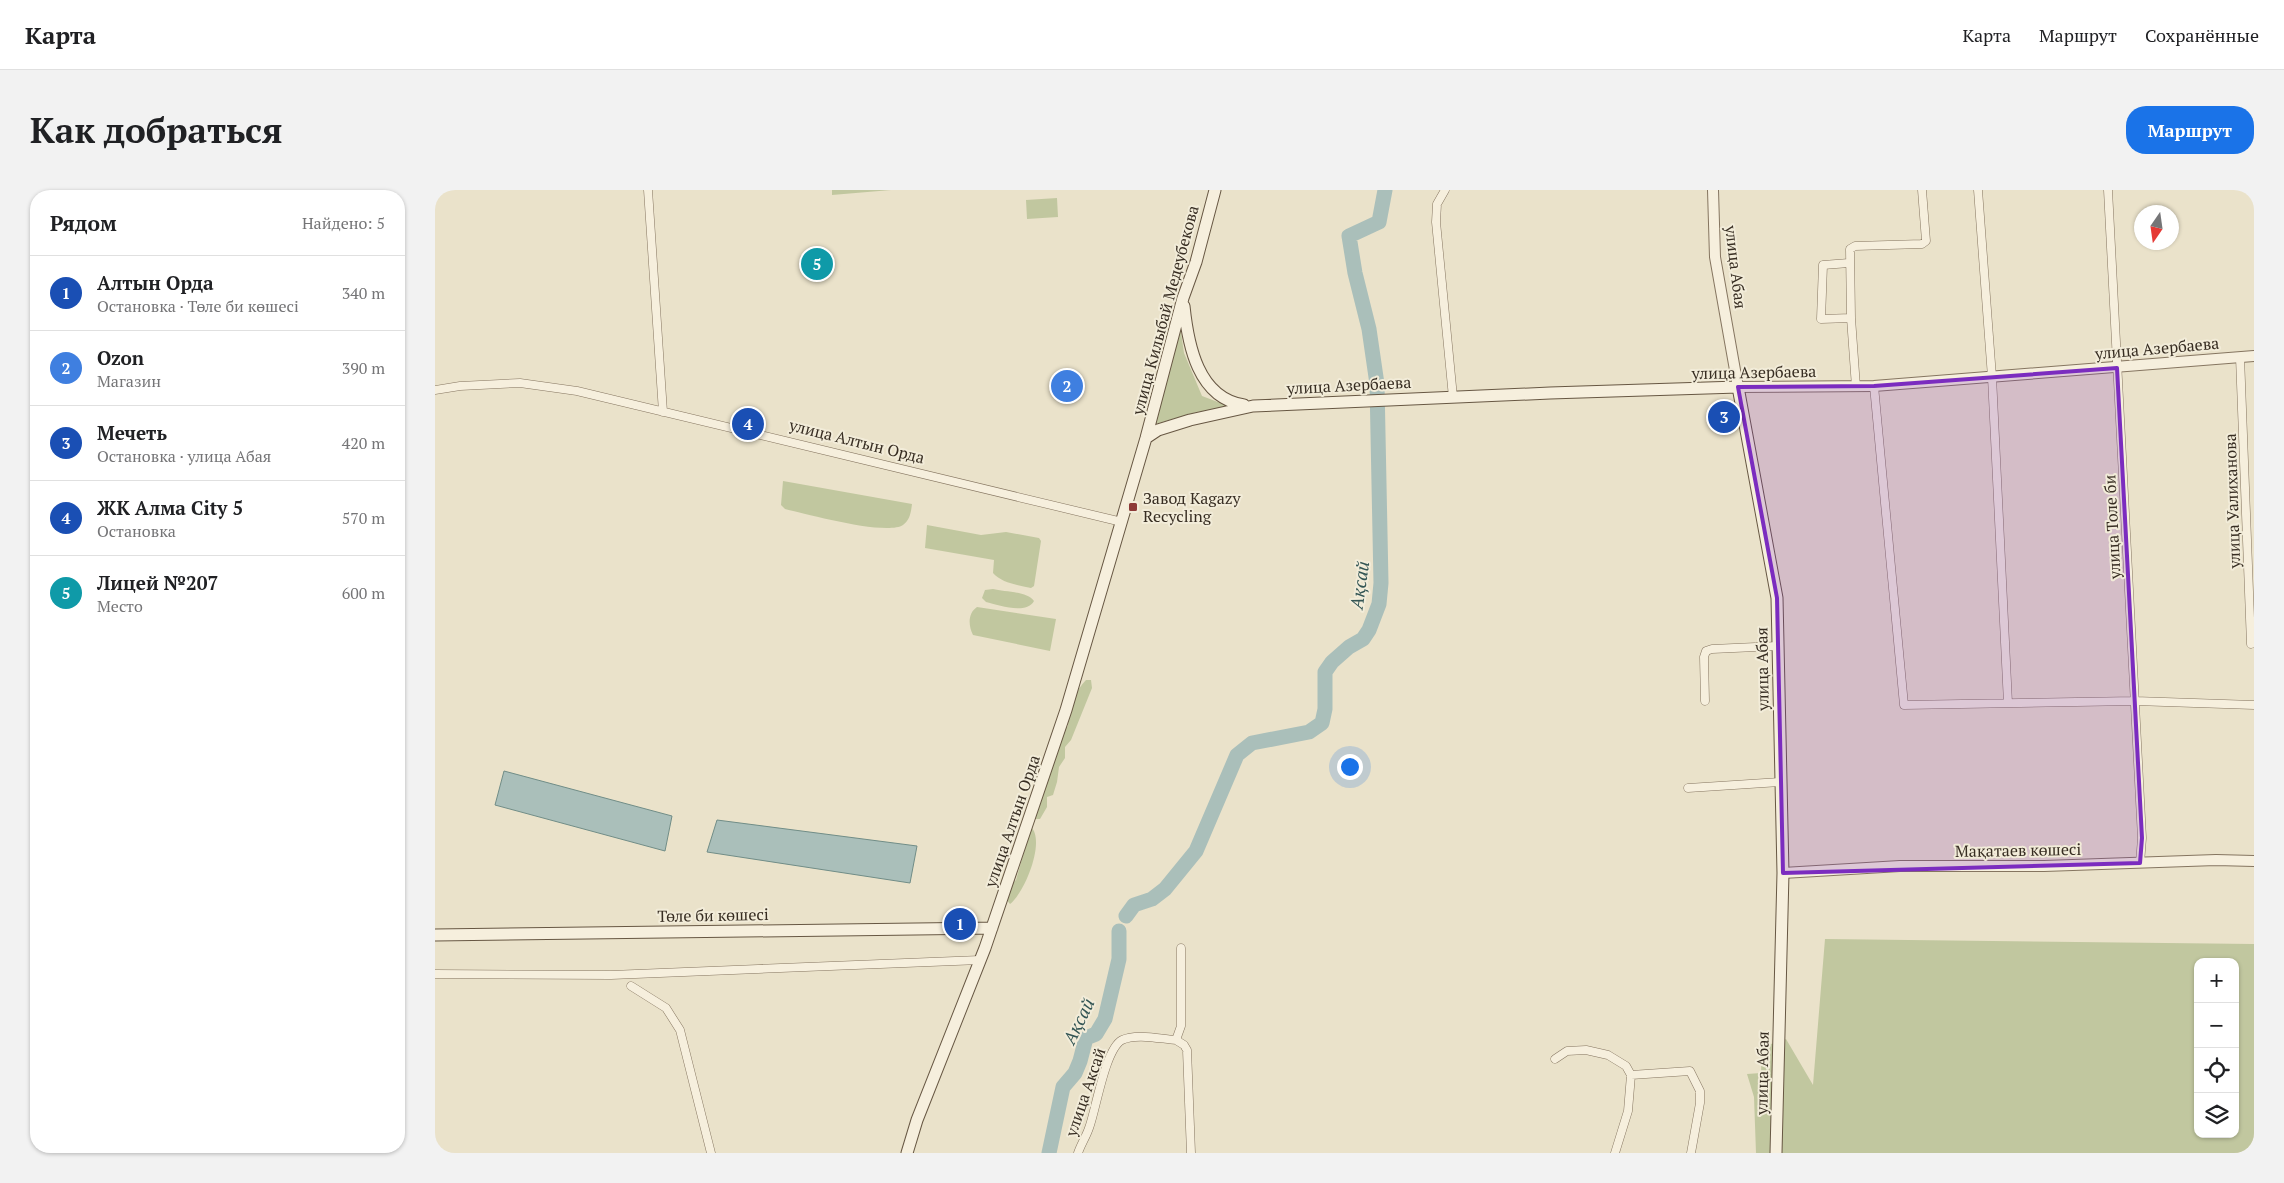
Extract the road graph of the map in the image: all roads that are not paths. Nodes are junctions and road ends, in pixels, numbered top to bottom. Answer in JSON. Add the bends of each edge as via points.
{"nodes":[{"id":1,"x":648,"y":190,"type":"edge"},
{"id":2,"x":1215,"y":190,"type":"edge"},
{"id":3,"x":1445,"y":190,"type":"edge"},
{"id":4,"x":1713,"y":190,"type":"edge"},
{"id":5,"x":1922,"y":190,"type":"edge"},
{"id":6,"x":1978,"y":190,"type":"edge"},
{"id":7,"x":2108,"y":190,"type":"edge"},
{"id":8,"x":1849,"y":262,"type":"junction"},
{"id":9,"x":1183,"y":298,"type":"junction"},
{"id":10,"x":1851,"y":318,"type":"junction"},
{"id":11,"x":2254,"y":356,"type":"edge"},
{"id":12,"x":2240,"y":357,"type":"junction"},
{"id":13,"x":2117,"y":368,"type":"junction"},
{"id":14,"x":1992,"y":377,"type":"junction"},
{"id":15,"x":1874,"y":386,"type":"junction"},
{"id":16,"x":1738,"y":387,"type":"junction"},
{"id":17,"x":1856,"y":387,"type":"junction"},
{"id":18,"x":435,"y":390,"type":"edge"},
{"id":19,"x":1453,"y":397,"type":"junction"},
{"id":20,"x":1253,"y":406,"type":"junction"},
{"id":21,"x":663,"y":412,"type":"junction"},
{"id":22,"x":1146,"y":438,"type":"junction"},
{"id":23,"x":1122,"y":522,"type":"junction"},
{"id":24,"x":2251,"y":644,"type":"dead end"},
{"id":25,"x":1778,"y":646,"type":"junction"},
{"id":26,"x":1705,"y":701,"type":"dead end"},
{"id":27,"x":2135,"y":701,"type":"junction"},
{"id":28,"x":2008,"y":703,"type":"junction"},
{"id":29,"x":2254,"y":705,"type":"edge"},
{"id":30,"x":1781,"y":782,"type":"junction"},
{"id":31,"x":1687,"y":788,"type":"dead end"},
{"id":32,"x":2254,"y":861,"type":"edge"},
{"id":33,"x":2140,"y":862,"type":"junction"},
{"id":34,"x":1783,"y":873,"type":"junction"},
{"id":35,"x":992,"y":928,"type":"junction"},
{"id":36,"x":435,"y":935,"type":"edge"},
{"id":37,"x":1181,"y":948,"type":"dead end"},
{"id":38,"x":980,"y":960,"type":"junction"},
{"id":39,"x":435,"y":974,"type":"edge"},
{"id":40,"x":631,"y":986,"type":"dead end"},
{"id":41,"x":1176,"y":1040,"type":"junction"},
{"id":42,"x":1555,"y":1059,"type":"dead end"},
{"id":43,"x":1631,"y":1075,"type":"junction"},
{"id":44,"x":711,"y":1153,"type":"edge"},
{"id":45,"x":907,"y":1153,"type":"edge"},
{"id":46,"x":1078,"y":1153,"type":"edge"},
{"id":47,"x":1191,"y":1153,"type":"edge"},
{"id":48,"x":1615,"y":1153,"type":"edge"},
{"id":49,"x":1691,"y":1153,"type":"edge"},
{"id":50,"x":1776,"y":1153,"type":"edge"}],
"edges":[{"from":1,"to":21,"type":"street"},
{"from":2,"to":9,"type":"main road","name":"улица Килыбай Медеубекова"},
{"from":3,"to":19,"type":"street","via":[[1437,204],[1436,222]]},
{"from":4,"to":16,"type":"street","name":"улица Абая","via":[[1715,257]]},
{"from":5,"to":8,"type":"street","via":[[1926,241],[1922,244],[1855,246],[1850,249]]},
{"from":6,"to":14,"type":"street"},
{"from":7,"to":13,"type":"street","name":"улица Толе би"},
{"from":8,"to":10,"type":"street"},
{"from":8,"to":10,"type":"street","via":[[1823,265],[1821,319]]},
{"from":9,"to":20,"type":"main road","name":"улица Азербаева","via":[[1187,335],[1208,386],[1233,403]]},
{"from":9,"to":22,"type":"main road","name":"улица Килыбай Медеубекова"},
{"from":10,"to":17,"type":"street"},
{"from":11,"to":12,"type":"street","name":"улица Азербаева"},
{"from":12,"to":13,"type":"street","name":"улица Азербаева"},
{"from":12,"to":24,"type":"street","name":"улица Уалиханова"},
{"from":13,"to":14,"type":"street","name":"улица Азербаева"},
{"from":13,"to":27,"type":"street","name":"улица Толе би"},
{"from":14,"to":15,"type":"street","name":"улица Азербаева"},
{"from":14,"to":28,"type":"street"},
{"from":15,"to":17,"type":"street","name":"улица Азербаева"},
{"from":15,"to":28,"type":"street","via":[[1904,705]]},
{"from":16,"to":17,"type":"street","name":"улица Азербаева"},
{"from":16,"to":19,"type":"main road","name":"улица Азербаева"},
{"from":16,"to":25,"type":"main road","name":"улица Абая","via":[[1777,598]]},
{"from":18,"to":21,"type":"street","name":"улица Алтын Орда","via":[[520,383],[577,391]]},
{"from":19,"to":20,"type":"main road","name":"улица Азербаева"},
{"from":20,"to":22,"type":"main road","name":"улица Азербаева","via":[[1190,420],[1158,430]]},
{"from":21,"to":23,"type":"street","name":"улица Алтын Орда"},
{"from":22,"to":23,"type":"main road","name":"улица Алтын Орда"},
{"from":23,"to":35,"type":"main road","name":"улица Алтын Орда","via":[[1067,710]]},
{"from":25,"to":26,"type":"street","via":[[1706,651]]},
{"from":25,"to":30,"type":"main road","name":"улица Абая"},
{"from":27,"to":28,"type":"street"},
{"from":27,"to":29,"type":"street"},
{"from":27,"to":33,"type":"street","name":"улица Толе би","via":[[2142,838]]},
{"from":30,"to":31,"type":"street"},
{"from":30,"to":34,"type":"main road","name":"улица Абая"},
{"from":32,"to":33,"type":"street","name":"Мақатаев көшесі"},
{"from":33,"to":34,"type":"street","name":"Мақатаев көшесі","via":[[1900,866]]},
{"from":34,"to":50,"type":"main road","name":"улица Абая"},
{"from":35,"to":36,"type":"main road","name":"Төле би көшесі"},
{"from":35,"to":38,"type":"main road","name":"улица Алтын Орда"},
{"from":37,"to":41,"type":"street","via":[[1181,1026]]},
{"from":38,"to":39,"type":"street","via":[[611,975]]},
{"from":38,"to":45,"type":"main road","name":"улица Алтын Орда"},
{"from":40,"to":44,"type":"street","via":[[666,1008],[680,1030]]},
{"from":41,"to":46,"type":"street","name":"улица Аксай","via":[[1136,1037],[1121,1040],[1105,1069],[1089,1127]]},
{"from":41,"to":47,"type":"street","via":[[1187,1050]]},
{"from":42,"to":43,"type":"street","via":[[1567,1052],[1586,1050],[1608,1055],[1626,1066]]},
{"from":43,"to":48,"type":"street","via":[[1626,1122]]},
{"from":43,"to":49,"type":"street","via":[[1690,1071],[1701,1091]]}]}
